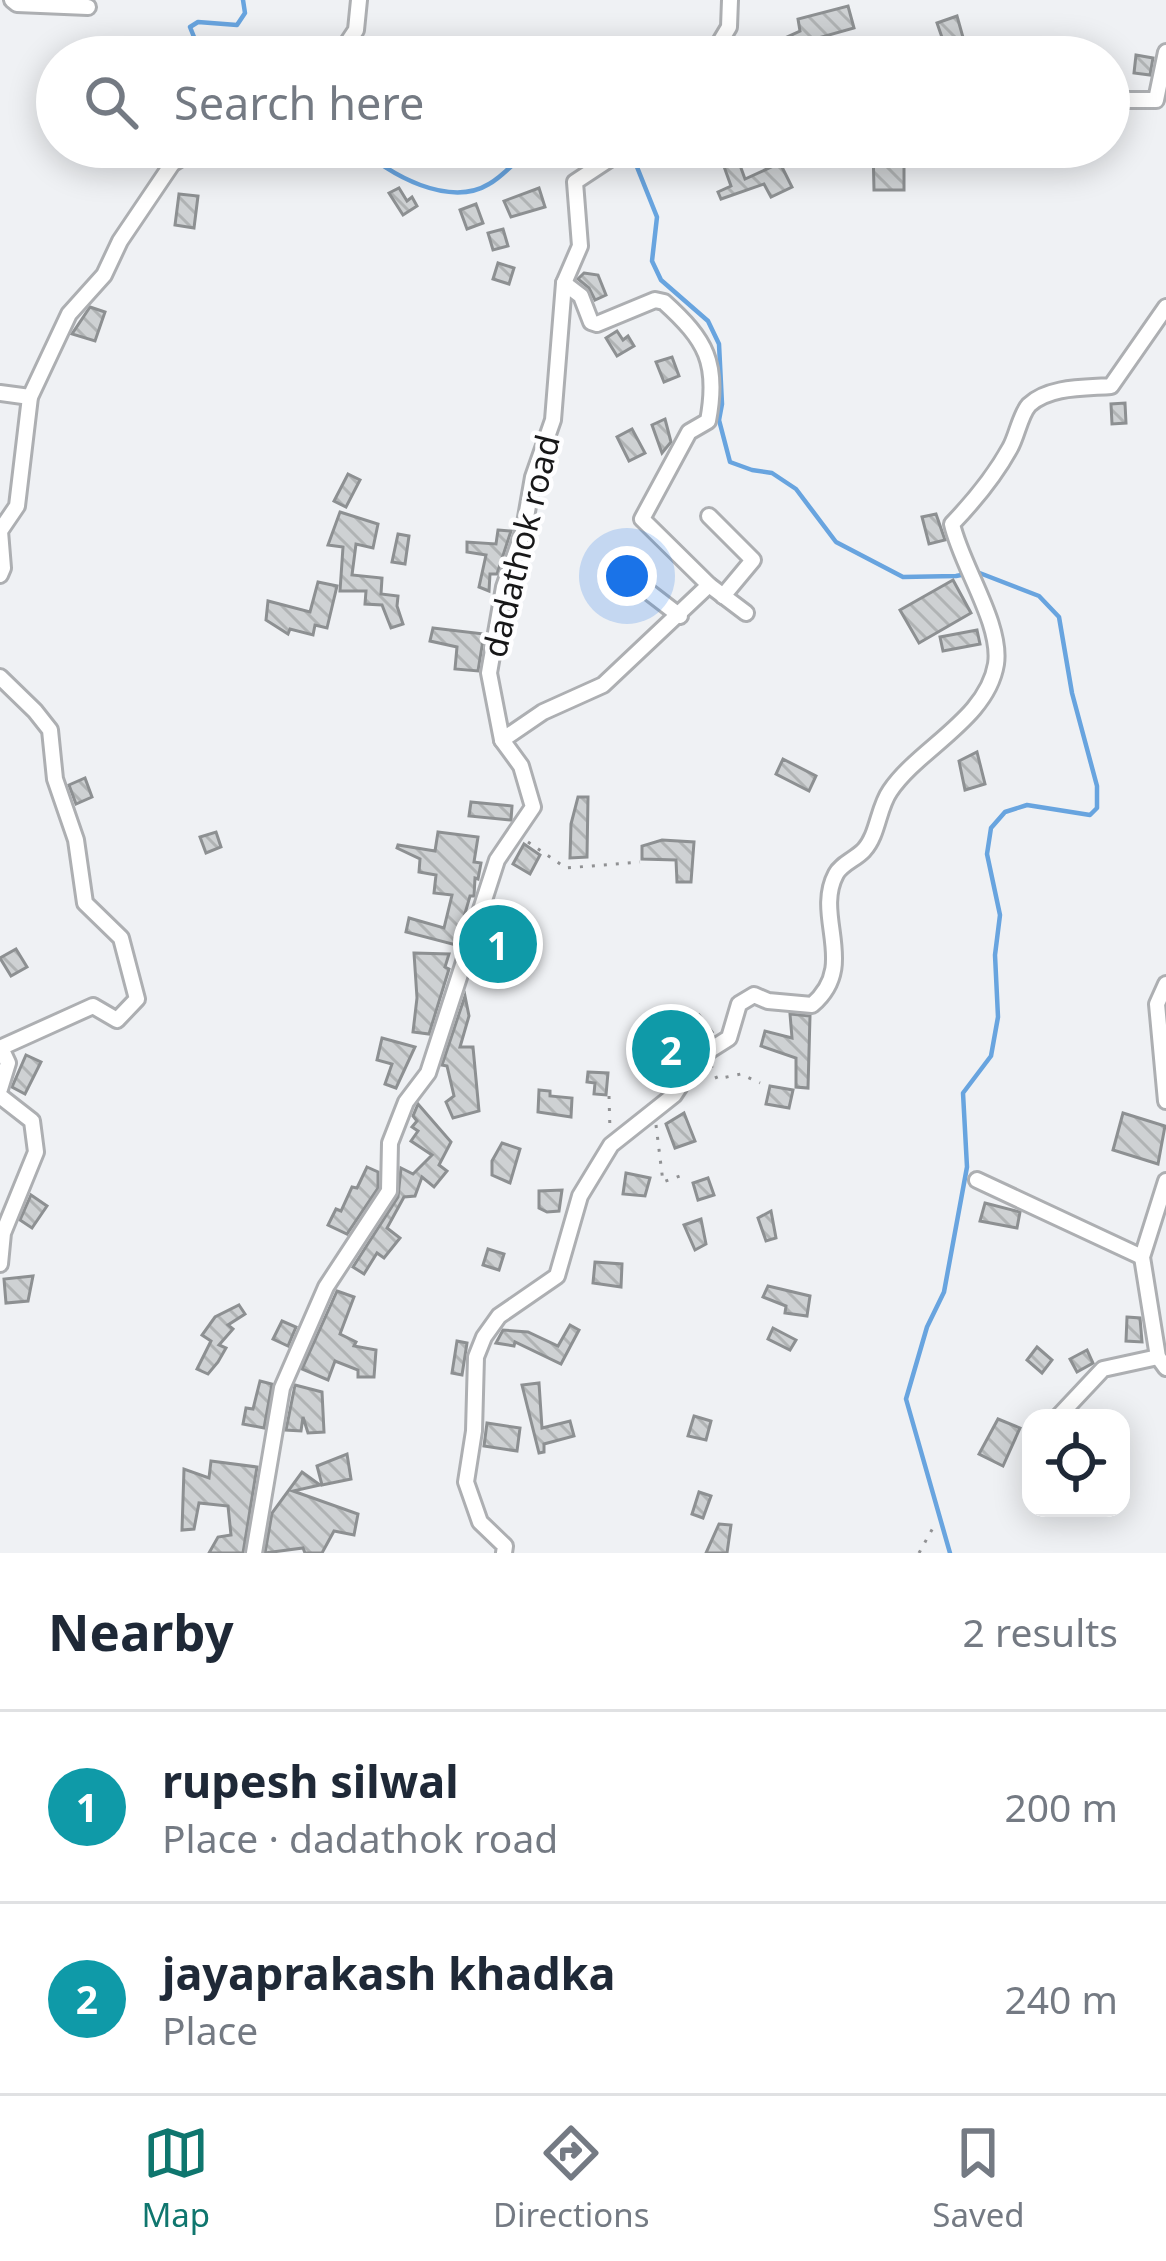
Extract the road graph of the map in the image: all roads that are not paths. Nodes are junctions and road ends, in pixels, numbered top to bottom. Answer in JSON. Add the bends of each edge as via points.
{"nodes":[{"id":1,"x":12,"y":0,"type":"edge"},
{"id":2,"x":358,"y":0,"type":"edge"},
{"id":3,"x":730,"y":0,"type":"edge"},
{"id":4,"x":88,"y":8,"type":"dead end"},
{"id":5,"x":352,"y":36,"type":"edge"},
{"id":6,"x":724,"y":36,"type":"edge"},
{"id":7,"x":1166,"y":52,"type":"edge"},
{"id":8,"x":1130,"y":100,"type":"edge"},
{"id":9,"x":169,"y":168,"type":"edge"},
{"id":10,"x":596,"y":168,"type":"edge"},
{"id":11,"x":564,"y":283,"type":"junction"},
{"id":12,"x":1166,"y":307,"type":"edge"},
{"id":13,"x":0,"y":393,"type":"edge"},
{"id":14,"x":30,"y":397,"type":"junction"},
{"id":15,"x":710,"y":517,"type":"dead end"},
{"id":16,"x":0,"y":575,"type":"edge"},
{"id":17,"x":632,"y":579,"type":"dead end"},
{"id":18,"x":709,"y":585,"type":"junction"},
{"id":19,"x":724,"y":596,"type":"junction"},
{"id":20,"x":746,"y":613,"type":"dead end"},
{"id":21,"x":680,"y":616,"type":"junction"},
{"id":22,"x":0,"y":677,"type":"edge"},
{"id":23,"x":502,"y":740,"type":"junction"},
{"id":24,"x":1166,"y":984,"type":"edge"},
{"id":25,"x":1,"y":1048,"type":"edge"},
{"id":26,"x":0,"y":1092,"type":"edge"},
{"id":27,"x":1166,"y":1101,"type":"edge"},
{"id":28,"x":977,"y":1180,"type":"dead end"},
{"id":29,"x":1166,"y":1181,"type":"edge"},
{"id":30,"x":1142,"y":1257,"type":"junction"},
{"id":31,"x":0,"y":1264,"type":"edge"},
{"id":32,"x":1162,"y":1362,"type":"edge"},
{"id":33,"x":1065,"y":1409,"type":"edge"},
{"id":34,"x":254,"y":1553,"type":"edge"},
{"id":35,"x":504,"y":1553,"type":"edge"}],
"edges":[{"from":1,"to":4,"type":"street"},
{"from":2,"to":5,"type":"street"},
{"from":3,"to":6,"type":"street"},
{"from":7,"to":8,"type":"street","via":[[1156,100]]},
{"from":9,"to":14,"type":"street","via":[[104,275],[69,314]]},
{"from":10,"to":11,"type":"street","name":"dadathok road","via":[[575,182],[580,246]]},
{"from":11,"to":18,"type":"street","via":[[581,296],[591,322],[655,300],[706,347],[714,389],[708,421],[689,432],[642,519]]},
{"from":11,"to":23,"type":"street","name":"dadathok road","via":[[553,420],[504,587],[489,673]]},
{"from":12,"to":35,"type":"street","via":[[1111,386],[1072,388],[1027,406],[1001,463],[952,524],[988,618],[997,657],[990,684],[888,794],[866,848],[836,875],[831,983],[812,1005],[754,995],[739,1004],[730,1038],[702,1054],[674,1095],[611,1145],[580,1196],[557,1276],[499,1316],[476,1357],[466,1482],[480,1522]]},
{"from":13,"to":14,"type":"street"},
{"from":14,"to":16,"type":"street","via":[[17,506],[0,531]]},
{"from":15,"to":19,"type":"street","via":[[753,560]]},
{"from":17,"to":21,"type":"street"},
{"from":18,"to":19,"type":"street"},
{"from":18,"to":21,"type":"street"},
{"from":19,"to":20,"type":"street"},
{"from":21,"to":23,"type":"street","via":[[604,685]]},
{"from":22,"to":25,"type":"street","via":[[50,730],[85,903],[121,938],[137,999],[117,1020],[93,1006]]},
{"from":23,"to":34,"type":"street","name":"dadathok road","via":[[521,766],[533,807],[497,860],[428,1073],[390,1142],[388,1191],[326,1287],[281,1388]]},
{"from":24,"to":27,"type":"street","via":[[1157,1004]]},
{"from":25,"to":26,"type":"street","via":[[8,1064]]},
{"from":26,"to":31,"type":"street","via":[[32,1121],[36,1152],[3,1233]]},
{"from":28,"to":30,"type":"street"},
{"from":29,"to":30,"type":"street"},
{"from":30,"to":32,"type":"street"},
{"from":32,"to":33,"type":"street","via":[[1103,1369]]}]}
